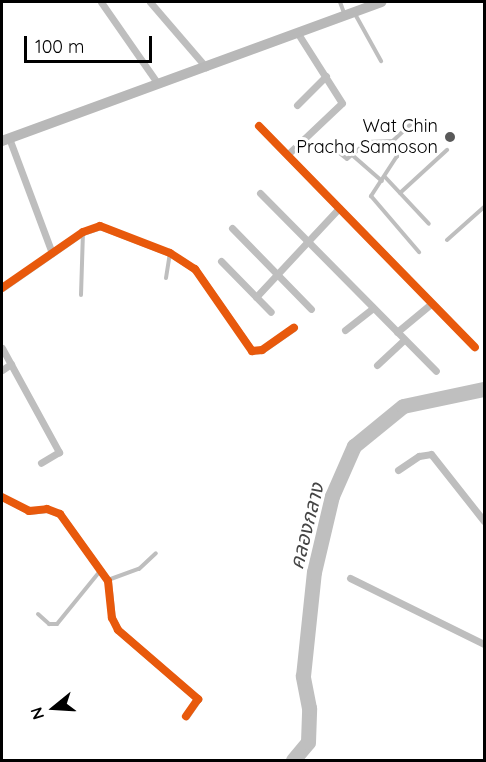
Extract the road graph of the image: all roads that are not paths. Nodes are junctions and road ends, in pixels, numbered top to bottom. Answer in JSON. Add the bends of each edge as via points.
{"nodes":[{"id":1,"x":100,"y":2,"type":"edge"},
{"id":2,"x":150,"y":2,"type":"edge"},
{"id":3,"x":340,"y":2,"type":"edge"},
{"id":4,"x":381,"y":2,"type":"edge"},
{"id":5,"x":349,"y":13,"type":"junction"},
{"id":6,"x":297,"y":32,"type":"junction"},
{"id":7,"x":381,"y":61,"type":"dead end"},
{"id":8,"x":206,"y":67,"type":"junction"},
{"id":9,"x":326,"y":76,"type":"junction"},
{"id":10,"x":158,"y":84,"type":"junction"},
{"id":11,"x":297,"y":105,"type":"dead end"},
{"id":12,"x":411,"y":124,"type":"dead end"},
{"id":13,"x":259,"y":126,"type":"dead end"},
{"id":14,"x":5,"y":140,"type":"edge"},
{"id":15,"x":393,"y":141,"type":"junction"},
{"id":16,"x":447,"y":150,"type":"dead end"},
{"id":17,"x":338,"y":152,"type":"dead end"},
{"id":18,"x":288,"y":154,"type":"junction"},
{"id":19,"x":351,"y":154,"type":"junction"},
{"id":20,"x":383,"y":179,"type":"junction"},
{"id":21,"x":400,"y":193,"type":"junction"},
{"id":22,"x":260,"y":194,"type":"dead end"},
{"id":23,"x":484,"y":207,"type":"edge"},
{"id":24,"x":339,"y":208,"type":"junction"},
{"id":25,"x":429,"y":224,"type":"dead end"},
{"id":26,"x":232,"y":228,"type":"dead end"},
{"id":27,"x":83,"y":232,"type":"junction"},
{"id":28,"x":447,"y":240,"type":"dead end"},
{"id":29,"x":308,"y":242,"type":"junction"},
{"id":30,"x":419,"y":252,"type":"dead end"},
{"id":31,"x":52,"y":253,"type":"junction"},
{"id":32,"x":170,"y":253,"type":"junction"},
{"id":33,"x":221,"y":261,"type":"dead end"},
{"id":34,"x":277,"y":274,"type":"junction"},
{"id":35,"x":166,"y":278,"type":"dead end"},
{"id":36,"x":2,"y":288,"type":"edge"},
{"id":37,"x":81,"y":295,"type":"dead end"},
{"id":38,"x":256,"y":297,"type":"junction"},
{"id":39,"x":432,"y":303,"type":"junction"},
{"id":40,"x":373,"y":308,"type":"junction"},
{"id":41,"x":311,"y":309,"type":"dead end"},
{"id":42,"x":271,"y":312,"type":"dead end"},
{"id":43,"x":294,"y":328,"type":"dead end"},
{"id":44,"x":345,"y":330,"type":"dead end"},
{"id":45,"x":397,"y":332,"type":"junction"},
{"id":46,"x":404,"y":340,"type":"junction"},
{"id":47,"x":475,"y":347,"type":"dead end"},
{"id":48,"x":2,"y":348,"type":"edge"},
{"id":49,"x":11,"y":364,"type":"junction"},
{"id":50,"x":377,"y":364,"type":"dead end"},
{"id":51,"x":2,"y":370,"type":"edge"},
{"id":52,"x":435,"y":371,"type":"dead end"},
{"id":53,"x":41,"y":463,"type":"dead end"},
{"id":54,"x":398,"y":470,"type":"dead end"},
{"id":55,"x":2,"y":497,"type":"edge"},
{"id":56,"x":484,"y":521,"type":"edge"},
{"id":57,"x":156,"y":553,"type":"dead end"},
{"id":58,"x":100,"y":570,"type":"junction"},
{"id":59,"x":350,"y":578,"type":"dead end"},
{"id":60,"x":108,"y":581,"type":"junction"},
{"id":61,"x":38,"y":614,"type":"dead end"},
{"id":62,"x":484,"y":644,"type":"edge"},
{"id":63,"x":186,"y":717,"type":"dead end"}],
"edges":[{"from":1,"to":10,"type":"street"},
{"from":2,"to":8,"type":"street"},
{"from":3,"to":5,"type":"lane"},
{"from":4,"to":5,"type":"main road"},
{"from":5,"to":6,"type":"main road"},
{"from":5,"to":7,"type":"lane"},
{"from":6,"to":8,"type":"main road"},
{"from":6,"to":9,"type":"street"},
{"from":8,"to":10,"type":"main road"},
{"from":9,"to":11,"type":"street"},
{"from":9,"to":18,"type":"street","via":[[342,102]]},
{"from":10,"to":14,"type":"main road"},
{"from":12,"to":15,"type":"lane"},
{"from":13,"to":18,"type":"street"},
{"from":14,"to":31,"type":"street"},
{"from":15,"to":19,"type":"lane","via":[[367,142]]},
{"from":15,"to":20,"type":"lane","via":[[397,156]]},
{"from":16,"to":21,"type":"lane"},
{"from":17,"to":19,"type":"lane","via":[[345,159]]},
{"from":18,"to":24,"type":"street"},
{"from":19,"to":20,"type":"lane"},
{"from":20,"to":21,"type":"lane"},
{"from":20,"to":30,"type":"lane","via":[[371,196]]},
{"from":21,"to":25,"type":"lane"},
{"from":22,"to":29,"type":"street"},
{"from":23,"to":28,"type":"lane"},
{"from":24,"to":29,"type":"street"},
{"from":24,"to":39,"type":"street"},
{"from":26,"to":34,"type":"street"},
{"from":27,"to":31,"type":"street"},
{"from":27,"to":32,"type":"street","via":[[100,226]]},
{"from":27,"to":37,"type":"lane"},
{"from":29,"to":34,"type":"street"},
{"from":29,"to":40,"type":"street"},
{"from":31,"to":36,"type":"street"},
{"from":32,"to":35,"type":"lane"},
{"from":32,"to":43,"type":"street","via":[[201,276],[247,348],[261,350]]},
{"from":33,"to":38,"type":"street"},
{"from":34,"to":38,"type":"street"},
{"from":34,"to":41,"type":"street"},
{"from":38,"to":42,"type":"street"},
{"from":39,"to":45,"type":"street"},
{"from":39,"to":47,"type":"street"},
{"from":40,"to":44,"type":"street"},
{"from":40,"to":45,"type":"street"},
{"from":45,"to":46,"type":"street"},
{"from":46,"to":50,"type":"street"},
{"from":46,"to":52,"type":"street"},
{"from":48,"to":49,"type":"street"},
{"from":49,"to":51,"type":"street"},
{"from":49,"to":53,"type":"street","via":[[59,452]]},
{"from":54,"to":56,"type":"street","via":[[419,456],[431,454]]},
{"from":55,"to":58,"type":"street","via":[[29,511],[54,510],[60,514]]},
{"from":57,"to":60,"type":"lane","via":[[139,569]]},
{"from":58,"to":60,"type":"street"},
{"from":58,"to":61,"type":"lane","via":[[57,624],[49,624]]},
{"from":59,"to":62,"type":"street"},
{"from":60,"to":63,"type":"street","via":[[112,618],[118,630],[198,699]]}]}
